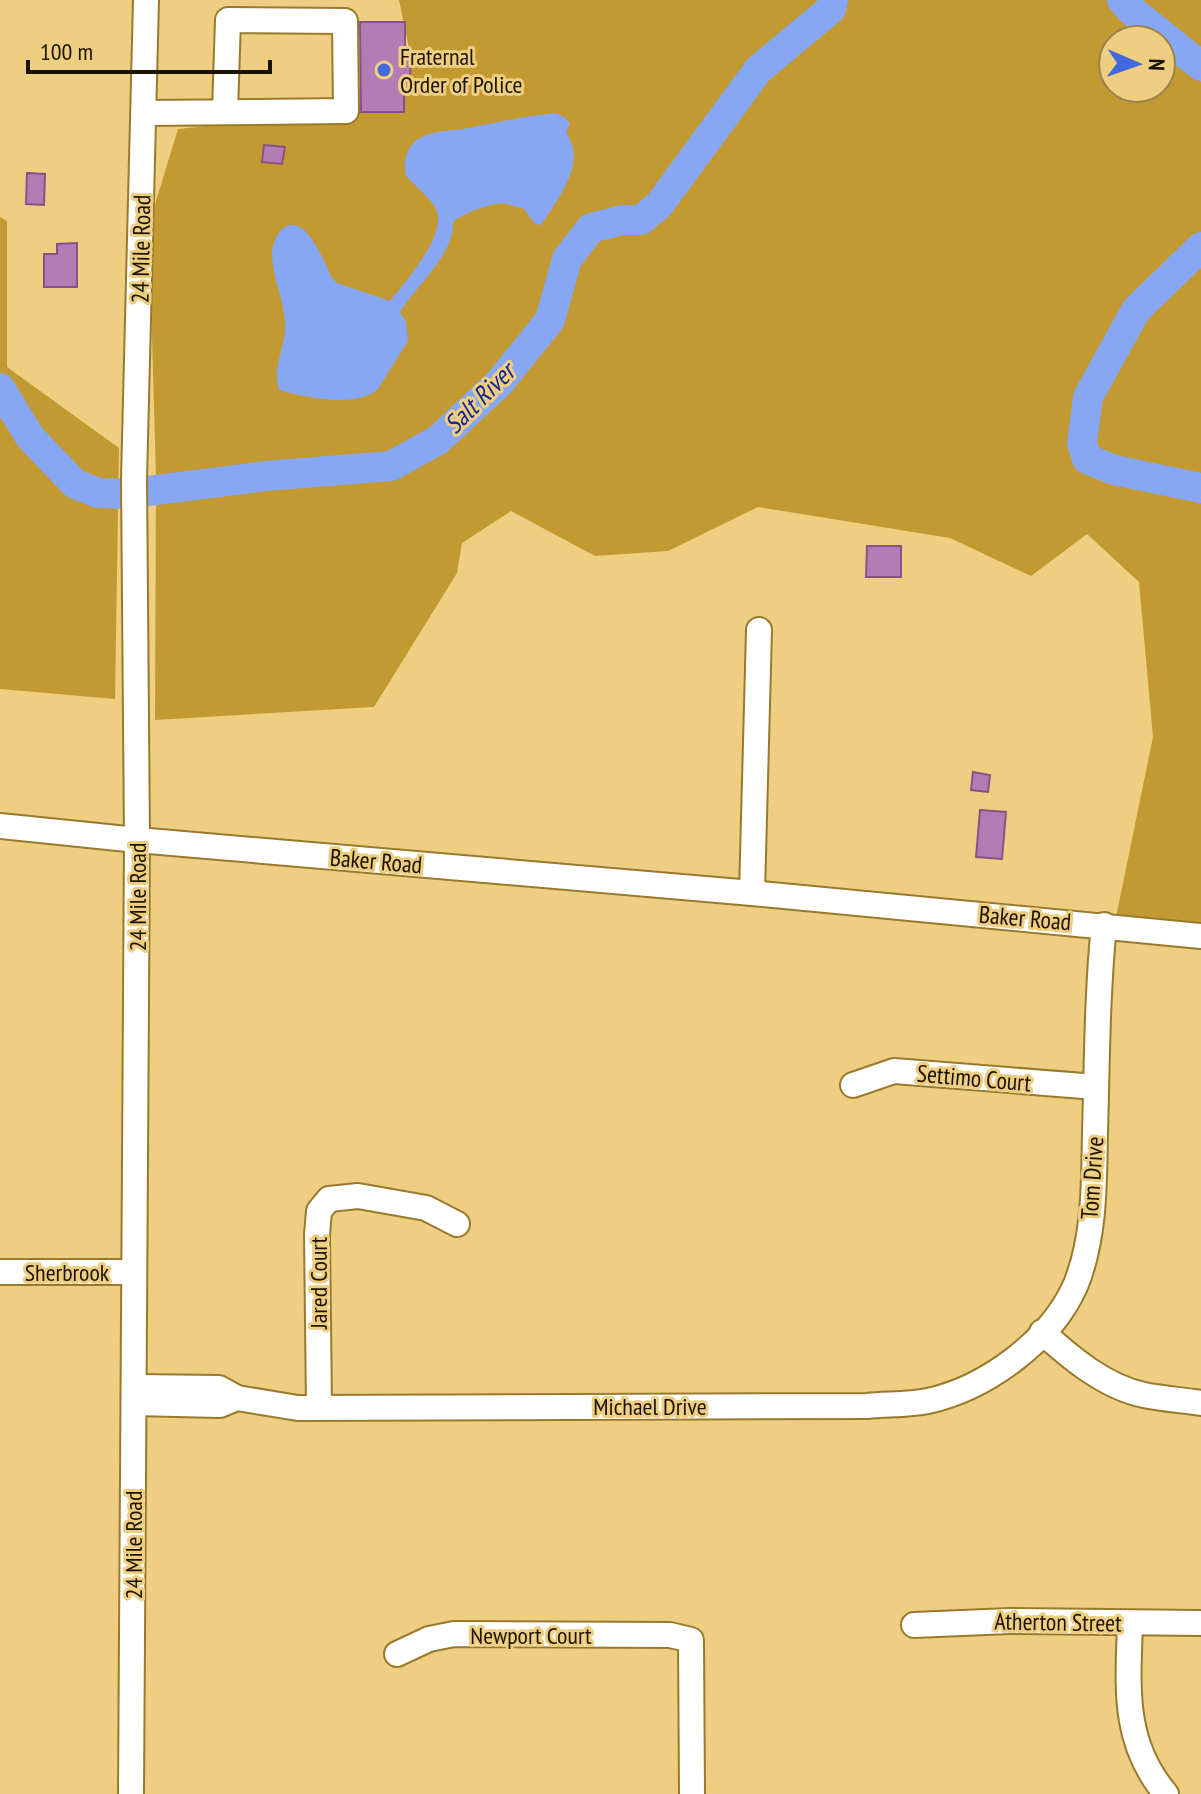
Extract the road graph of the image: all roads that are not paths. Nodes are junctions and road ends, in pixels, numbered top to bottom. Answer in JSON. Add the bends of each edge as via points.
{"nodes":[{"id":1,"x":146,"y":0,"type":"edge"},
{"id":2,"x":225,"y":111,"type":"junction"},
{"id":3,"x":144,"y":113,"type":"junction"},
{"id":4,"x":759,"y":630,"type":"dead end"},
{"id":5,"x":0,"y":826,"type":"edge"},
{"id":6,"x":137,"y":840,"type":"junction"},
{"id":7,"x":752,"y":893,"type":"junction"},
{"id":8,"x":1104,"y":925,"type":"junction"},
{"id":9,"x":1201,"y":936,"type":"edge"},
{"id":10,"x":853,"y":1085,"type":"dead end"},
{"id":11,"x":1096,"y":1087,"type":"junction"},
{"id":12,"x":457,"y":1224,"type":"dead end"},
{"id":13,"x":0,"y":1272,"type":"edge"},
{"id":14,"x":134,"y":1272,"type":"junction"},
{"id":15,"x":1042,"y":1332,"type":"junction"},
{"id":16,"x":134,"y":1395,"type":"junction"},
{"id":17,"x":1201,"y":1403,"type":"edge"},
{"id":18,"x":319,"y":1407,"type":"junction"},
{"id":19,"x":1130,"y":1623,"type":"junction"},
{"id":20,"x":1201,"y":1623,"type":"edge"},
{"id":21,"x":914,"y":1625,"type":"dead end"},
{"id":22,"x":397,"y":1654,"type":"dead end"},
{"id":23,"x":131,"y":1794,"type":"edge"},
{"id":24,"x":692,"y":1794,"type":"edge"},
{"id":25,"x":1166,"y":1794,"type":"edge"}],
"edges":[{"from":1,"to":3,"type":"street","name":"24 Mile Road"},
{"from":2,"to":2,"type":"street","via":[[346,111],[345,21],[228,20]]},
{"from":2,"to":3,"type":"street"},
{"from":3,"to":6,"type":"street","name":"24 Mile Road","via":[[134,479]]},
{"from":4,"to":7,"type":"street"},
{"from":5,"to":6,"type":"street","name":"Baker Road"},
{"from":6,"to":7,"type":"street","name":"Baker Road"},
{"from":6,"to":14,"type":"street","name":"24 Mile Road"},
{"from":7,"to":8,"type":"street","name":"Baker Road"},
{"from":8,"to":9,"type":"street","name":"Baker Road"},
{"from":8,"to":11,"type":"street","name":"Tom Drive"},
{"from":10,"to":11,"type":"street","name":"Settimo Court","via":[[894,1071]]},
{"from":11,"to":15,"type":"street","name":"Tom Drive","via":[[1087,1244],[1076,1284]]},
{"from":12,"to":18,"type":"street","name":"Jared Court","via":[[426,1208],[358,1196],[329,1199],[319,1211]]},
{"from":13,"to":14,"type":"street","name":"Sherbrook"},
{"from":14,"to":16,"type":"street","name":"24 Mile Road"},
{"from":15,"to":17,"type":"street","via":[[1113,1383],[1141,1395]]},
{"from":15,"to":18,"type":"street","name":"Michael Drive","via":[[1007,1366],[964,1390],[926,1402]]},
{"from":16,"to":18,"type":"street","name":"Michael Drive","via":[[220,1405],[237,1398]]},
{"from":16,"to":23,"type":"street","name":"24 Mile Road"},
{"from":19,"to":20,"type":"street","name":"Atherton Street"},
{"from":19,"to":21,"type":"street","name":"Atherton Street"},
{"from":19,"to":25,"type":"street","via":[[1132,1729],[1152,1777]]},
{"from":22,"to":24,"type":"street","name":"Newport Court","via":[[454,1634],[670,1635],[691,1640]]}]}
